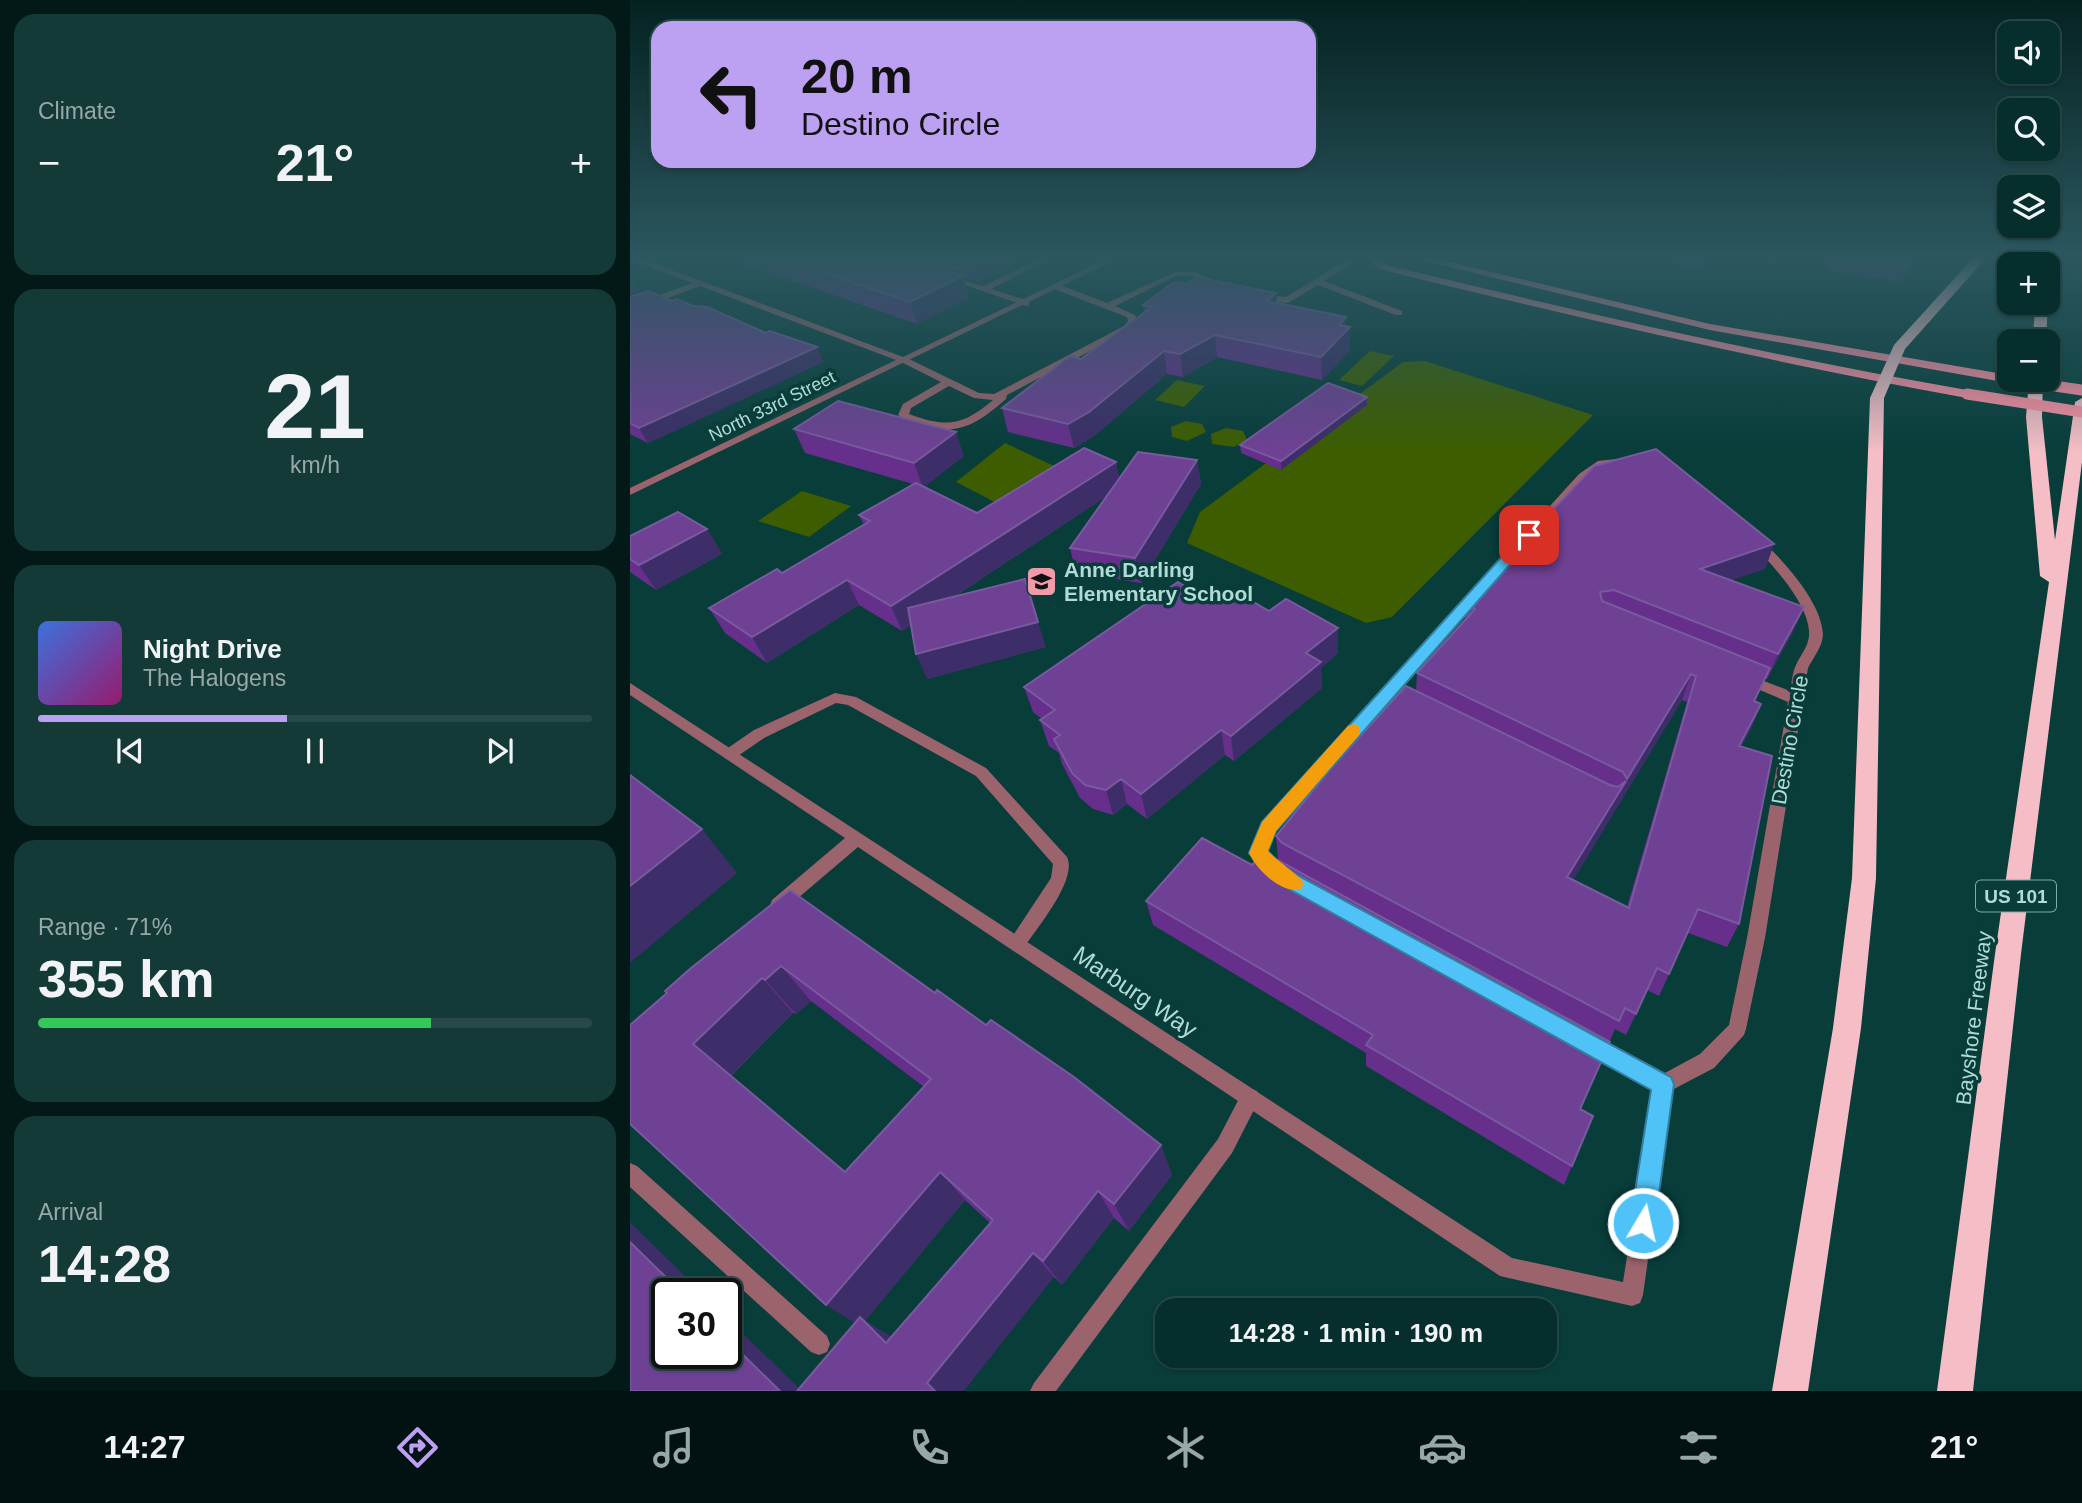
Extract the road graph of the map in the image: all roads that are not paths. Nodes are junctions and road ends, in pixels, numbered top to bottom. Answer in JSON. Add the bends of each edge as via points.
{"nodes":[{"id":1,"x":801,"y":322,"type":"edge"},
{"id":2,"x":986,"y":322,"type":"edge"},
{"id":3,"x":1132,"y":322,"type":"edge"},
{"id":4,"x":1610,"y":322,"type":"edge"},
{"id":5,"x":1688,"y":322,"type":"edge"},
{"id":6,"x":1923,"y":322,"type":"edge"},
{"id":7,"x":904,"y":360,"type":"junction"},
{"id":8,"x":1889,"y":370,"type":"junction"},
{"id":9,"x":1997,"y":377,"type":"edge"},
{"id":10,"x":948,"y":382,"type":"junction"},
{"id":11,"x":2060,"y":387,"type":"edge"},
{"id":12,"x":2082,"y":390,"type":"edge"},
{"id":13,"x":2035,"y":392,"type":"edge"},
{"id":14,"x":1006,"y":395,"type":"junction"},
{"id":15,"x":2082,"y":402,"type":"edge"},
{"id":16,"x":2082,"y":412,"type":"edge"},
{"id":17,"x":630,"y":492,"type":"edge"},
{"id":18,"x":2053,"y":610,"type":"junction"},
{"id":19,"x":1731,"y":673,"type":"edge"},
{"id":20,"x":630,"y":688,"type":"edge"},
{"id":21,"x":1796,"y":699,"type":"junction"},
{"id":22,"x":730,"y":754,"type":"junction"},
{"id":23,"x":857,"y":838,"type":"junction"},
{"id":24,"x":765,"y":916,"type":"edge"},
{"id":25,"x":1017,"y":943,"type":"junction"},
{"id":26,"x":1663,"y":1084,"type":"junction"},
{"id":27,"x":1250,"y":1098,"type":"junction"},
{"id":28,"x":630,"y":1173,"type":"edge"},
{"id":29,"x":819,"y":1344,"type":"dead end"},
{"id":30,"x":1042,"y":1391,"type":"edge"},
{"id":31,"x":1790,"y":1391,"type":"edge"},
{"id":32,"x":1955,"y":1391,"type":"edge"}],
"edges":[{"from":1,"to":7,"type":"street"},
{"from":2,"to":7,"type":"street","name":"North 33rd Street"},
{"from":3,"to":14,"type":"street"},
{"from":4,"to":8,"type":"main road","via":[[1810,366]]},
{"from":5,"to":8,"type":"main road"},
{"from":6,"to":8,"type":"highway","via":[[1899,348]]},
{"from":7,"to":10,"type":"street"},
{"from":7,"to":17,"type":"street","name":"North 33rd Street"},
{"from":8,"to":9,"type":"main road"},
{"from":8,"to":16,"type":"main road","bridge":true,"via":[[1967,394]]},
{"from":8,"to":31,"type":"highway","via":[[1877,398],[1864,878]]},
{"from":10,"to":14,"type":"street","via":[[986,398]]},
{"from":10,"to":14,"type":"street","via":[[906,406],[904,415],[958,428]]},
{"from":11,"to":12,"type":"main road","bridge":true},
{"from":13,"to":18,"type":"highway"},
{"from":15,"to":18,"type":"highway","name":"Bayshore Freeway","number":"US 101"},
{"from":18,"to":32,"type":"highway","name":"Bayshore Freeway","number":"US 101"},
{"from":19,"to":21,"type":"street"},
{"from":20,"to":22,"type":"street","name":"Marburg Way"},
{"from":21,"to":26,"type":"street","name":"Destino Circle","via":[[1737,1029],[1707,1060]]},
{"from":21,"to":26,"type":"street","name":"Destino Circle","via":[[1801,668],[1816,636],[1812,612],[1779,564],[1672,475],[1633,460],[1602,463],[1583,476],[1393,696],[1269,827],[1258,853],[1277,874]]},
{"from":22,"to":23,"type":"street","name":"Marburg Way"},
{"from":22,"to":25,"type":"street","via":[[759,734],[835,698],[851,701],[981,772],[1061,862],[1059,880]]},
{"from":23,"to":24,"type":"street"},
{"from":23,"to":25,"type":"street","name":"Marburg Way"},
{"from":25,"to":27,"type":"street","name":"Marburg Way"},
{"from":26,"to":27,"type":"street","name":"Marburg Way","via":[[1632,1295],[1508,1268]]},
{"from":27,"to":30,"type":"street","via":[[1224,1146]]},
{"from":28,"to":29,"type":"street"}]}
